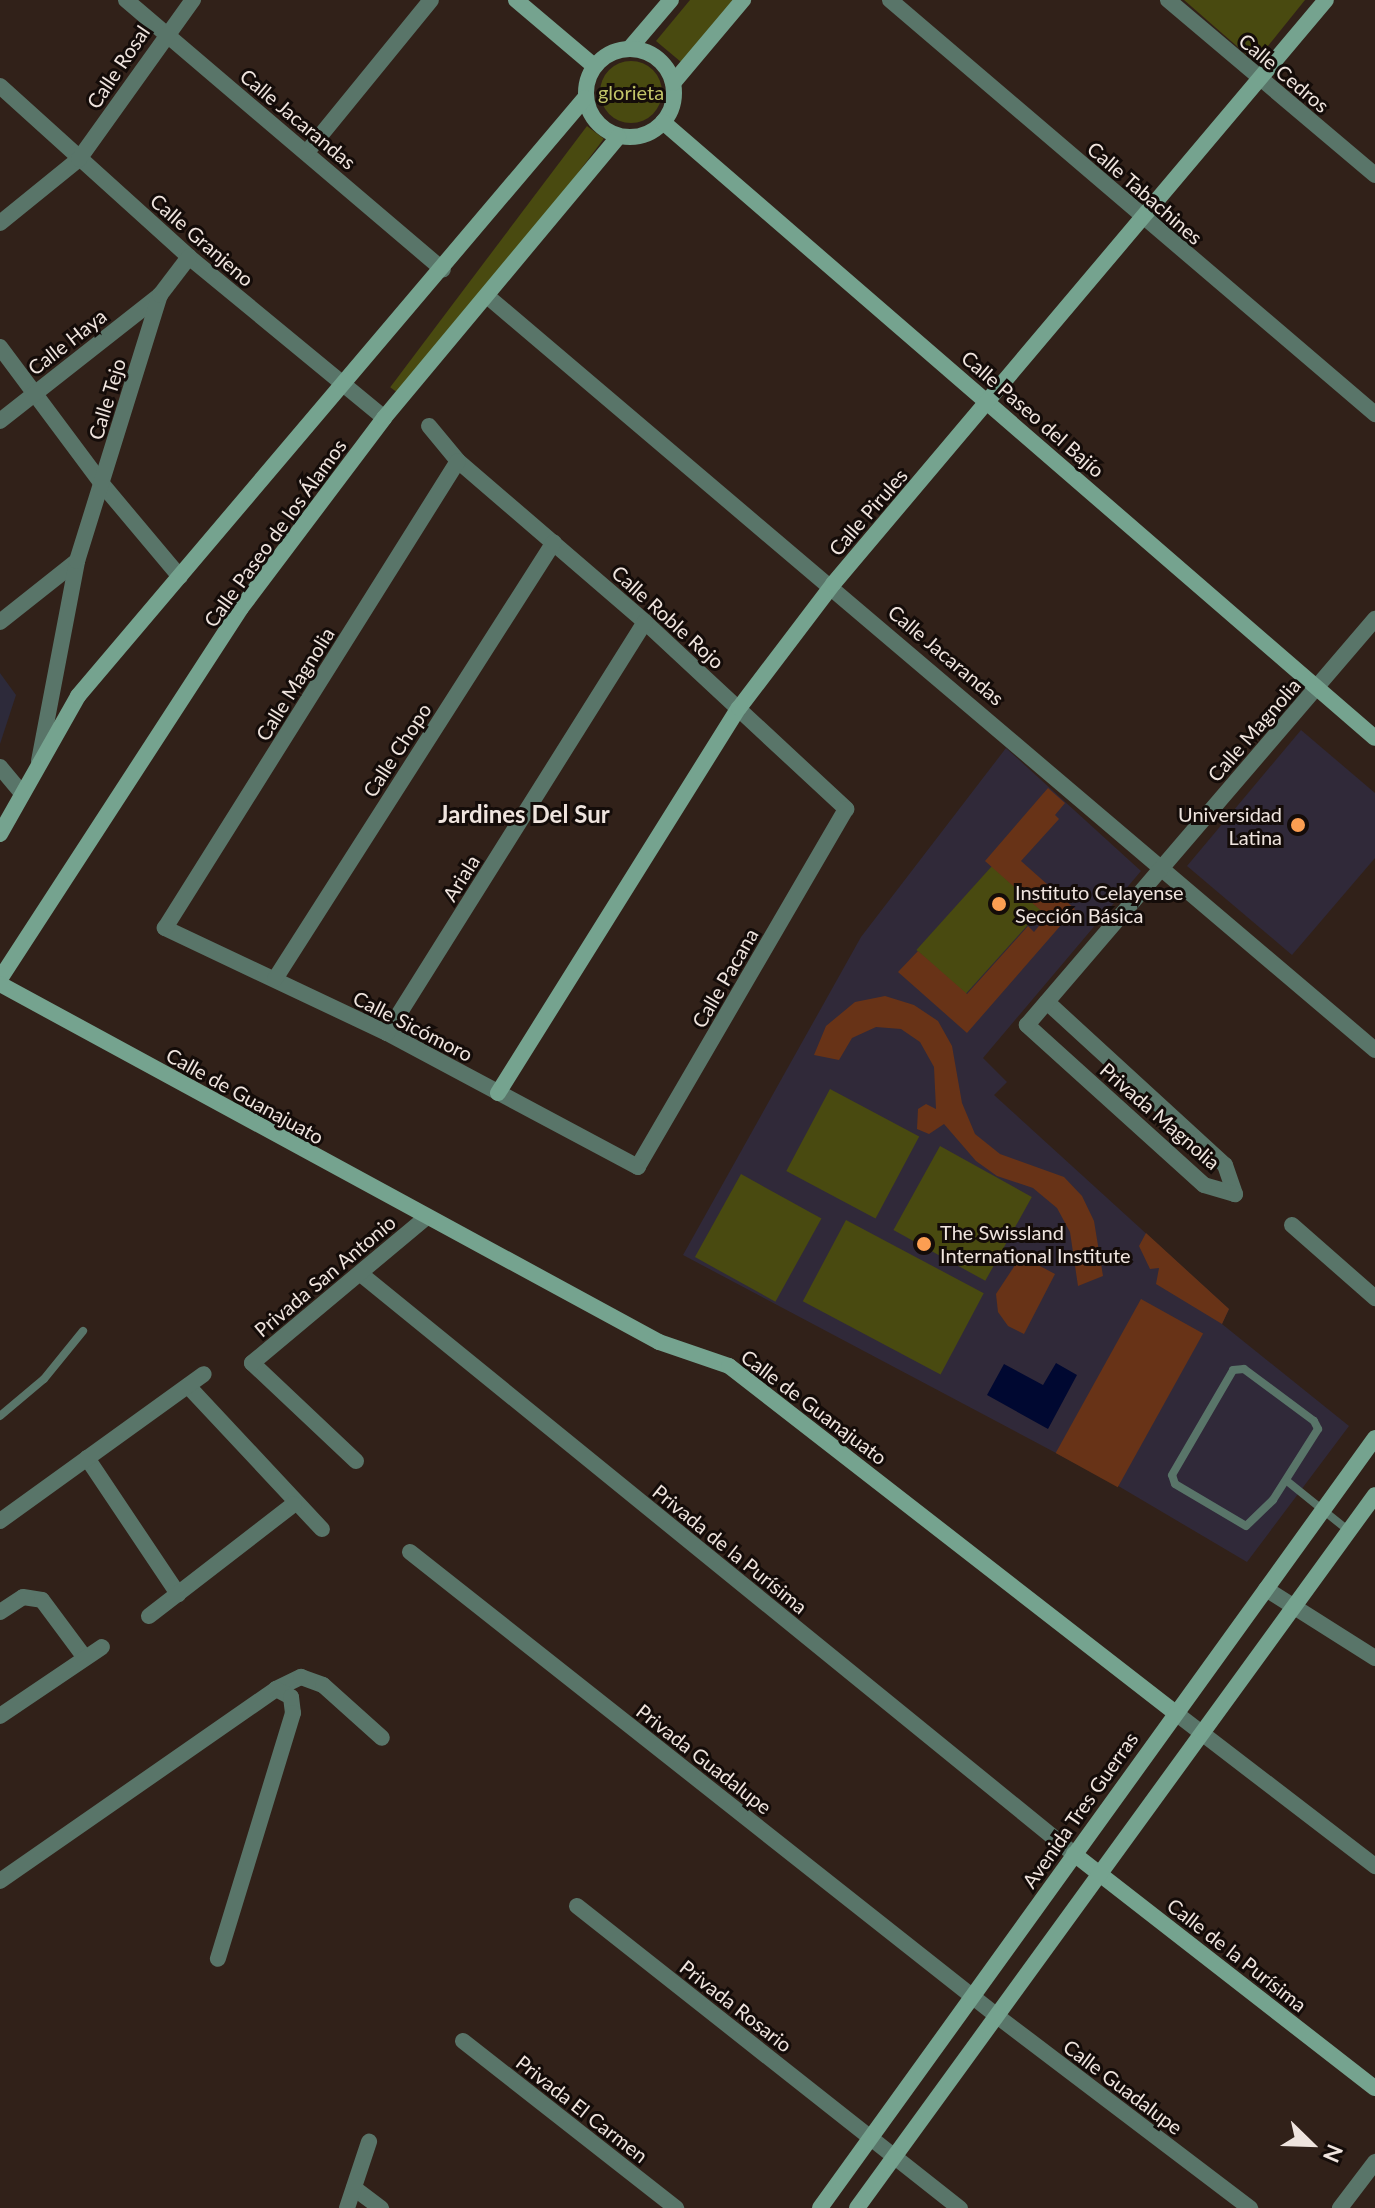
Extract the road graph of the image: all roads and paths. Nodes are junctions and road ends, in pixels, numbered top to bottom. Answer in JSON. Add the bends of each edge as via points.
{"nodes":[{"id":1,"x":126,"y":0,"type":"edge"},
{"id":2,"x":193,"y":0,"type":"edge"},
{"id":3,"x":431,"y":0,"type":"edge"},
{"id":4,"x":516,"y":0,"type":"edge"},
{"id":5,"x":671,"y":0,"type":"edge"},
{"id":6,"x":743,"y":0,"type":"edge"},
{"id":7,"x":890,"y":0,"type":"edge"},
{"id":8,"x":1168,"y":0,"type":"edge"},
{"id":9,"x":1326,"y":0,"type":"edge"},
{"id":10,"x":165,"y":33,"type":"junction"},
{"id":11,"x":630,"y":48,"type":"junction"},
{"id":12,"x":594,"y":66,"type":"junction"},
{"id":13,"x":1259,"y":78,"type":"junction"},
{"id":14,"x":673,"y":83,"type":"junction"},
{"id":15,"x":0,"y":86,"type":"edge"},
{"id":16,"x":585,"y":98,"type":"junction"},
{"id":17,"x":663,"y":122,"type":"junction"},
{"id":18,"x":618,"y":137,"type":"junction"},
{"id":19,"x":307,"y":152,"type":"junction"},
{"id":20,"x":79,"y":159,"type":"junction"},
{"id":21,"x":1375,"y":175,"type":"edge"},
{"id":22,"x":1141,"y":217,"type":"junction"},
{"id":23,"x":0,"y":223,"type":"edge"},
{"id":24,"x":189,"y":257,"type":"junction"},
{"id":25,"x":443,"y":270,"type":"junction"},
{"id":26,"x":160,"y":295,"type":"junction"},
{"id":27,"x":487,"y":296,"type":"junction"},
{"id":28,"x":0,"y":347,"type":"edge"},
{"id":29,"x":343,"y":386,"type":"junction"},
{"id":30,"x":36,"y":392,"type":"junction"},
{"id":31,"x":989,"y":401,"type":"junction"},
{"id":32,"x":1375,"y":414,"type":"edge"},
{"id":33,"x":384,"y":418,"type":"junction"},
{"id":34,"x":0,"y":421,"type":"edge"},
{"id":35,"x":429,"y":426,"type":"dead end"},
{"id":36,"x":458,"y":461,"type":"junction"},
{"id":37,"x":102,"y":484,"type":"junction"},
{"id":38,"x":554,"y":542,"type":"junction"},
{"id":39,"x":77,"y":561,"type":"junction"},
{"id":40,"x":180,"y":577,"type":"junction"},
{"id":41,"x":833,"y":584,"type":"junction"},
{"id":42,"x":1375,"y":619,"type":"edge"},
{"id":43,"x":0,"y":622,"type":"edge"},
{"id":44,"x":645,"y":622,"type":"junction"},
{"id":45,"x":1317,"y":688,"type":"junction"},
{"id":46,"x":739,"y":708,"type":"junction"},
{"id":47,"x":1375,"y":738,"type":"edge"},
{"id":48,"x":39,"y":761,"type":"junction"},
{"id":49,"x":0,"y":767,"type":"edge"},
{"id":50,"x":21,"y":792,"type":"junction"},
{"id":51,"x":846,"y":809,"type":"joint"},
{"id":52,"x":0,"y":834,"type":"edge"},
{"id":53,"x":1163,"y":866,"type":"junction"},
{"id":54,"x":165,"y":928,"type":"joint"},
{"id":55,"x":275,"y":979,"type":"junction"},
{"id":56,"x":0,"y":981,"type":"edge"},
{"id":57,"x":1047,"y":1002,"type":"junction"},
{"id":58,"x":387,"y":1033,"type":"junction"},
{"id":59,"x":1375,"y":1050,"type":"edge"},
{"id":60,"x":1143,"y":1089,"type":"junction"},
{"id":61,"x":498,"y":1093,"type":"junction"},
{"id":62,"x":1124,"y":1113,"type":"junction"},
{"id":63,"x":638,"y":1167,"type":"joint"},
{"id":64,"x":424,"y":1219,"type":"junction"},
{"id":65,"x":1292,"y":1225,"type":"dead end"},
{"id":66,"x":362,"y":1275,"type":"junction"},
{"id":67,"x":1375,"y":1298,"type":"edge"},
{"id":68,"x":83,"y":1331,"type":"dead end"},
{"id":69,"x":204,"y":1374,"type":"dead end"},
{"id":70,"x":188,"y":1386,"type":"junction"},
{"id":71,"x":0,"y":1415,"type":"edge"},
{"id":72,"x":1375,"y":1438,"type":"edge"},
{"id":73,"x":87,"y":1458,"type":"junction"},
{"id":74,"x":356,"y":1461,"type":"dead end"},
{"id":75,"x":1287,"y":1481,"type":"junction"},
{"id":76,"x":1375,"y":1495,"type":"edge"},
{"id":77,"x":294,"y":1504,"type":"junction"},
{"id":78,"x":1322,"y":1511,"type":"junction"},
{"id":79,"x":0,"y":1521,"type":"edge"},
{"id":80,"x":322,"y":1529,"type":"dead end"},
{"id":81,"x":1349,"y":1532,"type":"junction"},
{"id":82,"x":410,"y":1552,"type":"dead end"},
{"id":83,"x":1266,"y":1589,"type":"junction"},
{"id":84,"x":178,"y":1594,"type":"junction"},
{"id":85,"x":1295,"y":1608,"type":"junction"},
{"id":86,"x":0,"y":1612,"type":"edge"},
{"id":87,"x":149,"y":1616,"type":"dead end"},
{"id":88,"x":102,"y":1647,"type":"dead end"},
{"id":89,"x":85,"y":1658,"type":"junction"},
{"id":90,"x":1375,"y":1658,"type":"edge"},
{"id":91,"x":276,"y":1689,"type":"junction"},
{"id":92,"x":1173,"y":1711,"type":"junction"},
{"id":93,"x":0,"y":1716,"type":"edge"},
{"id":94,"x":1201,"y":1733,"type":"junction"},
{"id":95,"x":382,"y":1738,"type":"dead end"},
{"id":96,"x":1074,"y":1854,"type":"junction"},
{"id":97,"x":1375,"y":1866,"type":"edge"},
{"id":98,"x":1100,"y":1875,"type":"junction"},
{"id":99,"x":0,"y":1881,"type":"edge"},
{"id":100,"x":577,"y":1906,"type":"dead end"},
{"id":101,"x":218,"y":1959,"type":"dead end"},
{"id":102,"x":972,"y":1997,"type":"junction"},
{"id":103,"x":997,"y":2016,"type":"junction"},
{"id":104,"x":463,"y":2041,"type":"dead end"},
{"id":105,"x":1375,"y":2088,"type":"edge"},
{"id":106,"x":870,"y":2137,"type":"junction"},
{"id":107,"x":369,"y":2142,"type":"dead end"},
{"id":108,"x":895,"y":2156,"type":"junction"},
{"id":109,"x":1375,"y":2162,"type":"edge"},
{"id":110,"x":354,"y":2188,"type":"junction"},
{"id":111,"x":347,"y":2208,"type":"edge"},
{"id":112,"x":381,"y":2208,"type":"edge"},
{"id":113,"x":676,"y":2208,"type":"edge"},
{"id":114,"x":820,"y":2208,"type":"edge"},
{"id":115,"x":857,"y":2208,"type":"edge"},
{"id":116,"x":960,"y":2208,"type":"edge"},
{"id":117,"x":1250,"y":2208,"type":"edge"},
{"id":118,"x":1340,"y":2208,"type":"edge"}],
"edges":[{"from":1,"to":10,"type":"street","name":"Calle Jacarandas"},
{"from":2,"to":10,"type":"street","name":"Calle Rosal"},
{"from":3,"to":19,"type":"street"},
{"from":4,"to":12,"type":"main road"},
{"from":5,"to":11,"type":"main road"},
{"from":6,"to":14,"type":"main road"},
{"from":7,"to":22,"type":"street","name":"Calle Tabachines"},
{"from":8,"to":13,"type":"street","name":"Calle Cedros"},
{"from":9,"to":13,"type":"main road","name":"Calle Pirules"},
{"from":10,"to":19,"type":"street","name":"Calle Jacarandas"},
{"from":10,"to":20,"type":"street","name":"Calle Rosal"},
{"from":11,"to":12,"type":"main road","via":[[610,53]]},
{"from":11,"to":14,"type":"main road","via":[[649,53],[664,65]]},
{"from":12,"to":16,"type":"main road"},
{"from":13,"to":21,"type":"street","name":"Calle Cedros"},
{"from":13,"to":22,"type":"main road","name":"Calle Pirules"},
{"from":14,"to":17,"type":"main road","via":[[673,104]]},
{"from":15,"to":20,"type":"street","name":"Calle Granjeno"},
{"from":16,"to":18,"type":"main road","via":[[595,122]]},
{"from":16,"to":25,"type":"main road","name":"Calle Paseo de los Álamos"},
{"from":17,"to":18,"type":"main road","via":[[643,136]]},
{"from":17,"to":31,"type":"main road","name":"Calle Paseo del Bajío"},
{"from":18,"to":27,"type":"main road","name":"Calle Paseo de los Álamos"},
{"from":19,"to":25,"type":"street","name":"Calle Jacarandas"},
{"from":20,"to":23,"type":"street","name":"Calle Rosal"},
{"from":20,"to":24,"type":"street","name":"Calle Granjeno"},
{"from":22,"to":31,"type":"main road","name":"Calle Pirules"},
{"from":22,"to":32,"type":"street","name":"Calle Tabachines"},
{"from":24,"to":26,"type":"street","name":"Calle Tejo"},
{"from":24,"to":29,"type":"street","name":"Calle Granjeno"},
{"from":25,"to":29,"type":"main road","name":"Calle Paseo de los Álamos"},
{"from":26,"to":30,"type":"street","name":"Calle Haya"},
{"from":26,"to":37,"type":"street","name":"Calle Tejo"},
{"from":27,"to":33,"type":"main road","name":"Calle Paseo de los Álamos"},
{"from":27,"to":41,"type":"street","name":"Calle Jacarandas"},
{"from":28,"to":30,"type":"street"},
{"from":29,"to":33,"type":"street","name":"Calle Granjeno"},
{"from":29,"to":40,"type":"main road","name":"Calle Paseo de los Álamos"},
{"from":30,"to":34,"type":"street","name":"Calle Haya"},
{"from":30,"to":37,"type":"street"},
{"from":31,"to":41,"type":"main road","name":"Calle Pirules"},
{"from":31,"to":45,"type":"main road","name":"Calle Paseo del Bajío"},
{"from":33,"to":56,"type":"main road","name":"Calle Paseo de los Álamos","via":[[241,608]]},
{"from":35,"to":36,"type":"street","name":"Calle Roble Rojo"},
{"from":36,"to":38,"type":"street","name":"Calle Roble Rojo"},
{"from":36,"to":54,"type":"street","name":"Calle Magnolia"},
{"from":37,"to":39,"type":"street","name":"Calle Tejo"},
{"from":37,"to":40,"type":"street"},
{"from":38,"to":44,"type":"street","name":"Calle Roble Rojo"},
{"from":38,"to":55,"type":"street","name":"Calle Chopo"},
{"from":39,"to":43,"type":"street"},
{"from":39,"to":48,"type":"street","name":"Calle Tejo"},
{"from":40,"to":48,"type":"main road","name":"Calle Paseo de los Álamos","via":[[78,696]]},
{"from":41,"to":46,"type":"main road","name":"Calle Pirules"},
{"from":41,"to":53,"type":"street","name":"Calle Jacarandas"},
{"from":42,"to":45,"type":"street","name":"Calle Magnolia"},
{"from":44,"to":46,"type":"street","name":"Calle Roble Rojo"},
{"from":44,"to":58,"type":"street","name":"Ariala"},
{"from":45,"to":47,"type":"main road","name":"Calle Paseo del Bajío"},
{"from":45,"to":53,"type":"street","name":"Calle Magnolia"},
{"from":46,"to":51,"type":"street","name":"Calle Roble Rojo"},
{"from":46,"to":61,"type":"main road","name":"Calle Pirules"},
{"from":48,"to":50,"type":"main road","name":"Calle Paseo de los Álamos"},
{"from":49,"to":50,"type":"street"},
{"from":50,"to":52,"type":"main road","name":"Calle Paseo de los Álamos"},
{"from":51,"to":63,"type":"street","name":"Calle Pacana"},
{"from":53,"to":57,"type":"street","name":"Privada Magnolia"},
{"from":53,"to":59,"type":"street","name":"Calle Jacarandas"},
{"from":54,"to":55,"type":"street","name":"Calle Sicómoro"},
{"from":55,"to":58,"type":"street","name":"Calle Sicómoro"},
{"from":56,"to":64,"type":"main road","name":"Calle de Guanajuato"},
{"from":57,"to":60,"type":"street","name":"Privada Magnolia"},
{"from":57,"to":62,"type":"street","name":"Privada Magnolia","via":[[1027,1025]]},
{"from":58,"to":61,"type":"street","name":"Calle Sicómoro"},
{"from":60,"to":62,"type":"street"},
{"from":60,"to":62,"type":"street","name":"Privada Magnolia","via":[[1225,1165],[1235,1194],[1204,1185]]},
{"from":61,"to":63,"type":"street","name":"Calle Sicómoro"},
{"from":64,"to":66,"type":"street","name":"Privada San Antonio"},
{"from":64,"to":92,"type":"main road","name":"Calle de Guanajuato","via":[[659,1342],[729,1366]]},
{"from":65,"to":67,"type":"street"},
{"from":66,"to":74,"type":"street","name":"Privada San Antonio","via":[[252,1363]]},
{"from":66,"to":96,"type":"street","name":"Privada de la Purísima"},
{"from":68,"to":71,"type":"lane","via":[[44,1379]]},
{"from":69,"to":70,"type":"street"},
{"from":70,"to":73,"type":"street"},
{"from":70,"to":77,"type":"street"},
{"from":72,"to":78,"type":"main road","name":"Avenida Tres Guerras"},
{"from":73,"to":79,"type":"street"},
{"from":73,"to":84,"type":"street"},
{"from":75,"to":75,"type":"lane","via":[[1318,1429],[1244,1369],[1233,1370],[1172,1475],[1175,1484],[1246,1526]]},
{"from":75,"to":78,"type":"lane"},
{"from":76,"to":81,"type":"main road"},
{"from":77,"to":80,"type":"street"},
{"from":77,"to":84,"type":"street"},
{"from":78,"to":81,"type":"lane"},
{"from":78,"to":83,"type":"main road","name":"Avenida Tres Guerras"},
{"from":81,"to":85,"type":"main road"},
{"from":82,"to":102,"type":"street","name":"Privada Guadalupe"},
{"from":83,"to":85,"type":"street"},
{"from":83,"to":92,"type":"main road","name":"Avenida Tres Guerras"},
{"from":84,"to":87,"type":"street"},
{"from":85,"to":90,"type":"street"},
{"from":85,"to":94,"type":"main road"},
{"from":86,"to":89,"type":"street","via":[[23,1597],[42,1600]]},
{"from":88,"to":89,"type":"street"},
{"from":89,"to":93,"type":"street"},
{"from":91,"to":95,"type":"street","via":[[301,1677],[323,1685]]},
{"from":91,"to":99,"type":"street"},
{"from":91,"to":101,"type":"street","via":[[291,1697],[293,1713]]},
{"from":92,"to":94,"type":"street","name":"Calle de Guanajuato"},
{"from":92,"to":96,"type":"main road","name":"Avenida Tres Guerras"},
{"from":94,"to":97,"type":"street","name":"Calle de Guanajuato"},
{"from":94,"to":98,"type":"main road"},
{"from":96,"to":98,"type":"main road","name":"Calle de la Purísima"},
{"from":96,"to":102,"type":"main road","name":"Avenida Tres Guerras"},
{"from":98,"to":103,"type":"main road"},
{"from":98,"to":105,"type":"main road","name":"Calle de la Purísima"},
{"from":100,"to":106,"type":"street","name":"Privada Rosario"},
{"from":102,"to":103,"type":"street","name":"Calle Guadalupe"},
{"from":102,"to":106,"type":"main road","name":"Avenida Tres Guerras"},
{"from":103,"to":108,"type":"main road"},
{"from":103,"to":117,"type":"street","name":"Calle Guadalupe"},
{"from":104,"to":113,"type":"street","name":"Privada El Carmen"},
{"from":106,"to":108,"type":"street","name":"Privada Rosario"},
{"from":106,"to":114,"type":"main road","name":"Avenida Tres Guerras"},
{"from":107,"to":110,"type":"street"},
{"from":108,"to":115,"type":"main road"},
{"from":108,"to":116,"type":"street","name":"Privada Rosario"},
{"from":109,"to":118,"type":"street"},
{"from":110,"to":111,"type":"street"},
{"from":110,"to":112,"type":"street"}]}
